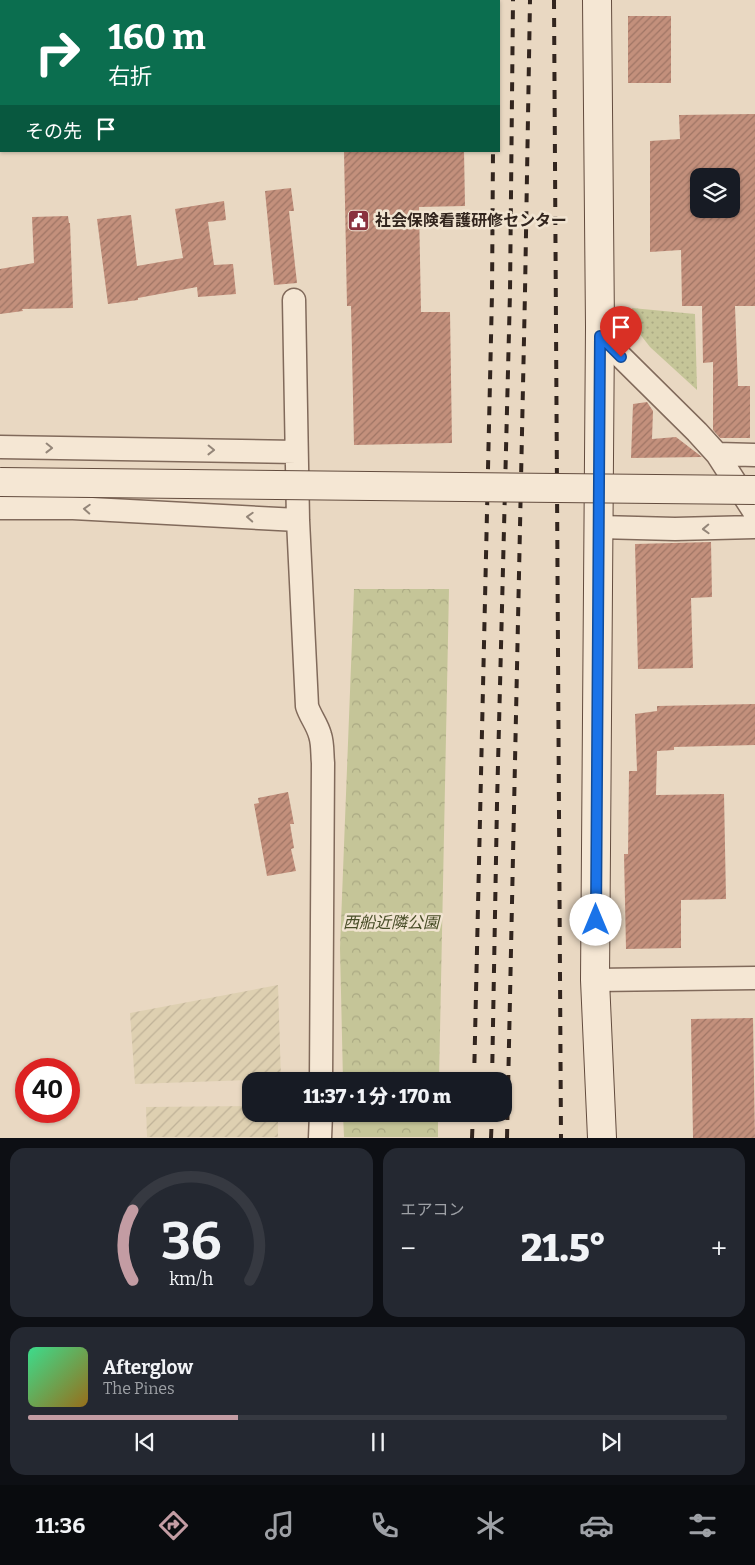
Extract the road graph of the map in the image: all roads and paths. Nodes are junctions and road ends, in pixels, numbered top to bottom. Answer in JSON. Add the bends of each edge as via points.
{"nodes":[{"id":1,"x":597,"y":0,"type":"edge"},
{"id":2,"x":294,"y":300,"type":"dead end"},
{"id":3,"x":600,"y":336,"type":"junction"},
{"id":4,"x":0,"y":447,"type":"edge"},
{"id":5,"x":296,"y":452,"type":"junction"},
{"id":6,"x":717,"y":454,"type":"junction"},
{"id":7,"x":755,"y":455,"type":"edge"},
{"id":8,"x":0,"y":482,"type":"edge"},
{"id":9,"x":755,"y":490,"type":"edge"},
{"id":10,"x":0,"y":508,"type":"edge"},
{"id":11,"x":755,"y":513,"type":"edge"},
{"id":12,"x":298,"y":520,"type":"junction"},
{"id":13,"x":599,"y":527,"type":"junction"},
{"id":14,"x":755,"y":527,"type":"edge"},
{"id":15,"x":755,"y":978,"type":"edge"},
{"id":16,"x":596,"y":980,"type":"junction"},
{"id":17,"x":321,"y":1072,"type":"edge"},
{"id":18,"x":320,"y":1122,"type":"edge"},
{"id":19,"x":320,"y":1138,"type":"edge"},
{"id":20,"x":602,"y":1138,"type":"edge"}],
"edges":[{"from":1,"to":3,"type":"street"},
{"from":2,"to":5,"type":"street"},
{"from":3,"to":6,"type":"street"},
{"from":3,"to":13,"type":"street"},
{"from":4,"to":5,"type":"street","one_way":true},
{"from":5,"to":12,"type":"street"},
{"from":6,"to":7,"type":"street"},
{"from":6,"to":11,"type":"street"},
{"from":8,"to":9,"type":"street","bridge":true},
{"from":12,"to":10,"type":"street","one_way":true,"via":[[73,508]]},
{"from":12,"to":17,"type":"street","via":[[307,706],[321,737],[323,763]]},
{"from":14,"to":13,"type":"street","one_way":true},
{"from":13,"to":16,"type":"street"},
{"from":15,"to":16,"type":"street"},
{"from":16,"to":20,"type":"street"},
{"from":18,"to":19,"type":"street"}]}
